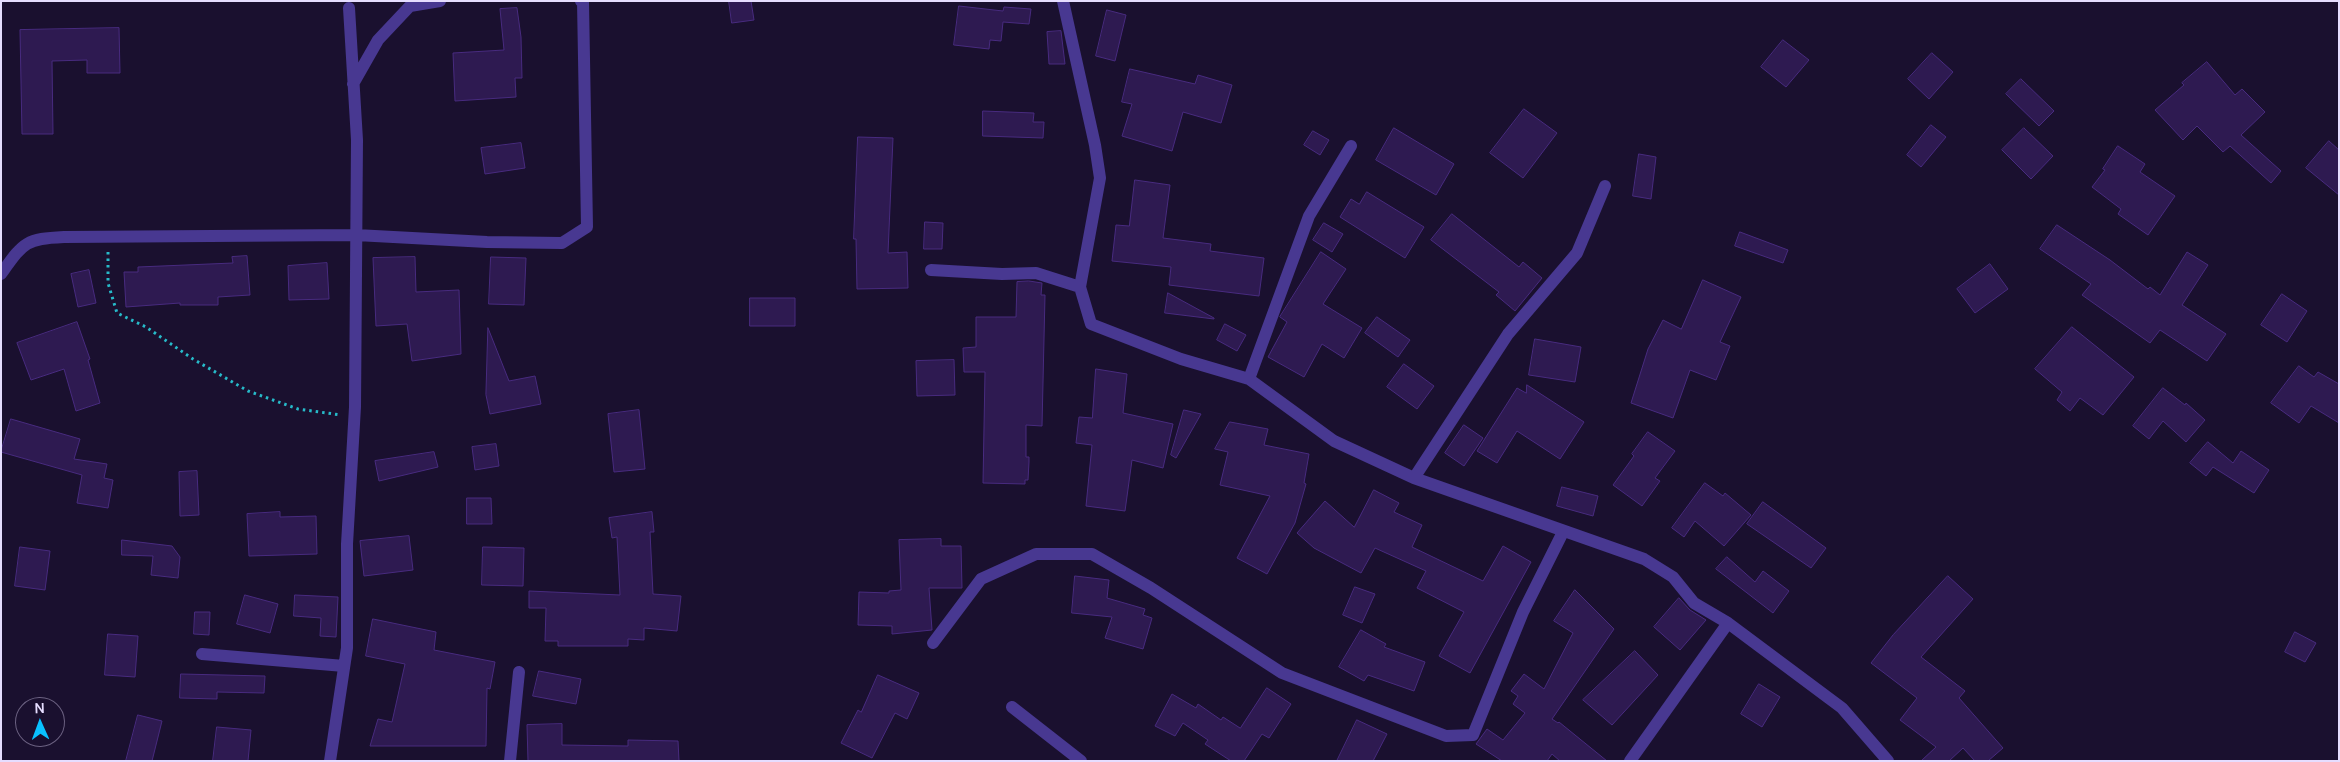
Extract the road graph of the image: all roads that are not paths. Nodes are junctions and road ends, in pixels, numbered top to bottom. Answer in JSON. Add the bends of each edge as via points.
{"nodes":[{"id":1,"x":440,"y":1,"type":"edge"},
{"id":2,"x":1063,"y":1,"type":"edge"},
{"id":3,"x":583,"y":2,"type":"edge"},
{"id":4,"x":348,"y":8,"type":"dead end"},
{"id":5,"x":354,"y":84,"type":"junction"},
{"id":6,"x":1351,"y":146,"type":"dead end"},
{"id":7,"x":1605,"y":186,"type":"dead end"},
{"id":8,"x":356,"y":236,"type":"junction"},
{"id":9,"x":931,"y":270,"type":"dead end"},
{"id":10,"x":1,"y":274,"type":"edge"},
{"id":11,"x":1080,"y":287,"type":"junction"},
{"id":12,"x":1249,"y":379,"type":"junction"},
{"id":13,"x":1414,"y":478,"type":"junction"},
{"id":14,"x":1563,"y":532,"type":"junction"},
{"id":15,"x":1728,"y":623,"type":"junction"},
{"id":16,"x":934,"y":642,"type":"dead end"},
{"id":17,"x":202,"y":654,"type":"dead end"},
{"id":18,"x":344,"y":666,"type":"junction"},
{"id":19,"x":519,"y":672,"type":"dead end"},
{"id":20,"x":1012,"y":708,"type":"dead end"},
{"id":21,"x":330,"y":761,"type":"edge"},
{"id":22,"x":510,"y":761,"type":"edge"},
{"id":23,"x":1081,"y":761,"type":"edge"},
{"id":24,"x":1630,"y":761,"type":"edge"},
{"id":25,"x":1888,"y":761,"type":"edge"}],
"edges":[{"from":1,"to":5,"type":"street","via":[[410,6],[378,40]]},
{"from":2,"to":11,"type":"street","via":[[1100,178]]},
{"from":3,"to":8,"type":"street","via":[[587,227],[562,243]]},
{"from":4,"to":5,"type":"street"},
{"from":5,"to":8,"type":"street"},
{"from":6,"to":12,"type":"street","via":[[1309,216]]},
{"from":7,"to":13,"type":"street","via":[[1577,253],[1508,334]]},
{"from":8,"to":10,"type":"street","via":[[34,239],[17,252]]},
{"from":8,"to":18,"type":"street","via":[[355,418]]},
{"from":9,"to":11,"type":"street","via":[[1002,274],[1036,272]]},
{"from":11,"to":12,"type":"street","via":[[1091,324],[1181,359]]},
{"from":12,"to":13,"type":"street","via":[[1334,441]]},
{"from":13,"to":14,"type":"street"},
{"from":14,"to":15,"type":"street","via":[[1644,559],[1673,577],[1694,603]]},
{"from":14,"to":16,"type":"street","via":[[1523,612],[1473,735],[1446,736],[1282,673],[1151,588],[1092,554],[1036,554],[981,579]]},
{"from":15,"to":24,"type":"street"},
{"from":15,"to":25,"type":"street","via":[[1842,708]]},
{"from":17,"to":18,"type":"street"},
{"from":18,"to":21,"type":"street"},
{"from":19,"to":22,"type":"street"},
{"from":20,"to":23,"type":"street"}]}
